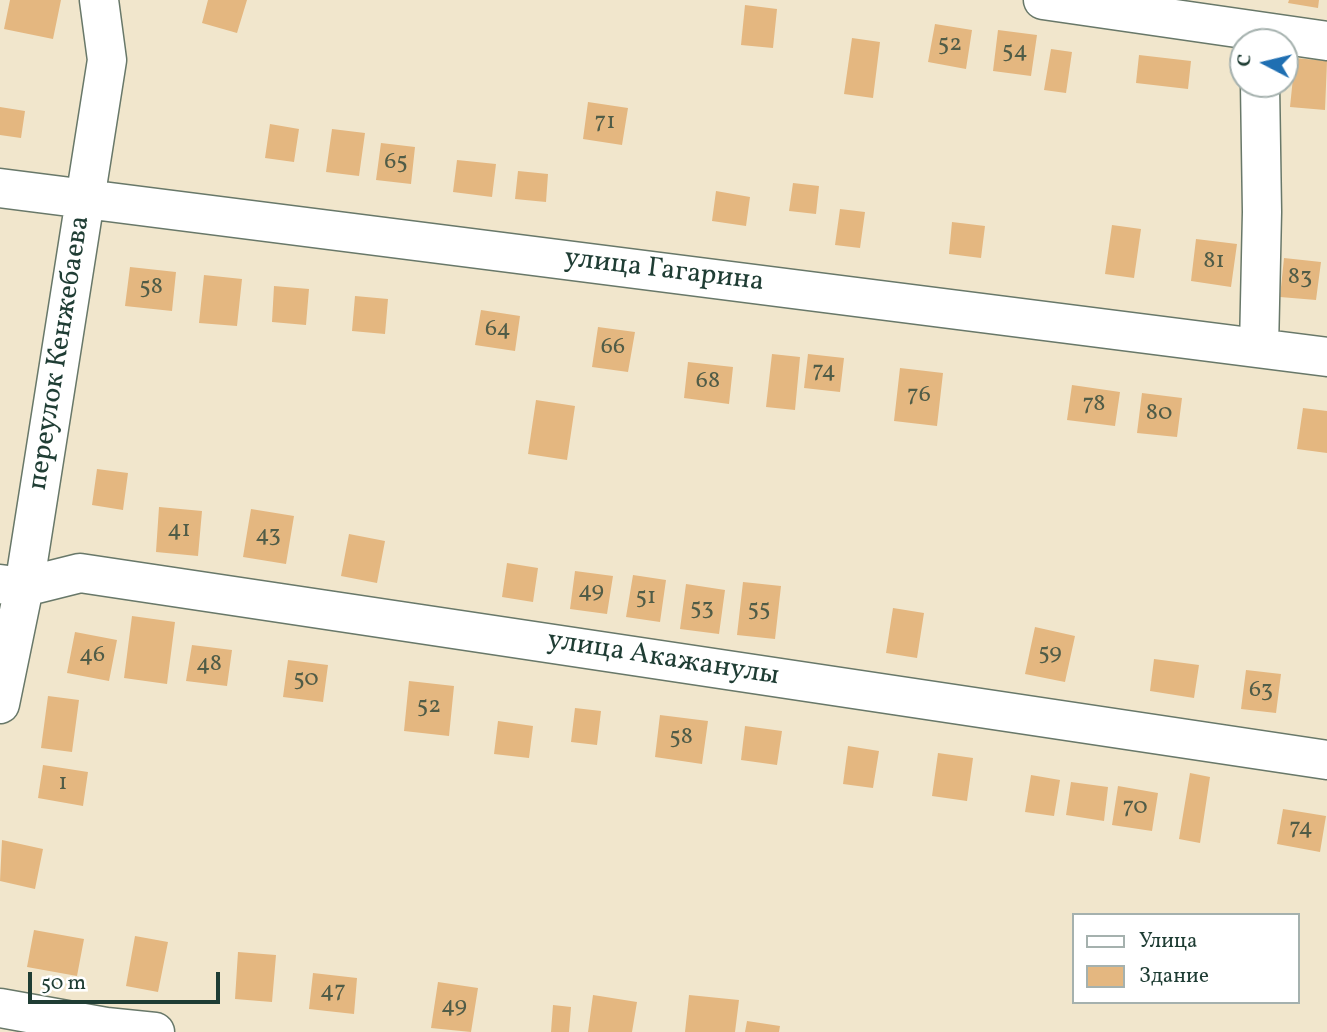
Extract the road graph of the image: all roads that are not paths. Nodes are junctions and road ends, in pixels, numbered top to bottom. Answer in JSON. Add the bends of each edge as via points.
{"nodes":[{"id":1,"x":99,"y":0,"type":"edge"},
{"id":2,"x":1043,"y":0,"type":"edge"},
{"id":3,"x":1259,"y":24,"type":"edge"},
{"id":4,"x":1327,"y":41,"type":"edge"},
{"id":5,"x":1260,"y":98,"type":"edge"},
{"id":6,"x":0,"y":188,"type":"edge"},
{"id":7,"x":85,"y":199,"type":"junction"},
{"id":8,"x":1259,"y":348,"type":"junction"},
{"id":9,"x":1327,"y":357,"type":"edge"},
{"id":10,"x":12,"y":586,"type":"edge"},
{"id":11,"x":0,"y":705,"type":"edge"},
{"id":12,"x":1327,"y":760,"type":"edge"},
{"id":13,"x":0,"y":1008,"type":"edge"},
{"id":14,"x":155,"y":1032,"type":"edge"}],
"edges":[{"from":1,"to":7,"type":"street","name":"переулок Кенжебаева","via":[[107,60]]},
{"from":2,"to":3,"type":"street"},
{"from":3,"to":4,"type":"street"},
{"from":5,"to":8,"type":"street"},
{"from":6,"to":7,"type":"street","name":"улица Гагарина"},
{"from":7,"to":8,"type":"street","name":"улица Гагарина"},
{"from":7,"to":10,"type":"street","name":"переулок Кенжебаева"},
{"from":8,"to":9,"type":"street","name":"улица Гагарина"},
{"from":10,"to":11,"type":"street","name":"переулок Кенжебаева"},
{"from":10,"to":12,"type":"street","name":"улица Акажанулы","via":[[80,573]]},
{"from":13,"to":14,"type":"street"}]}
